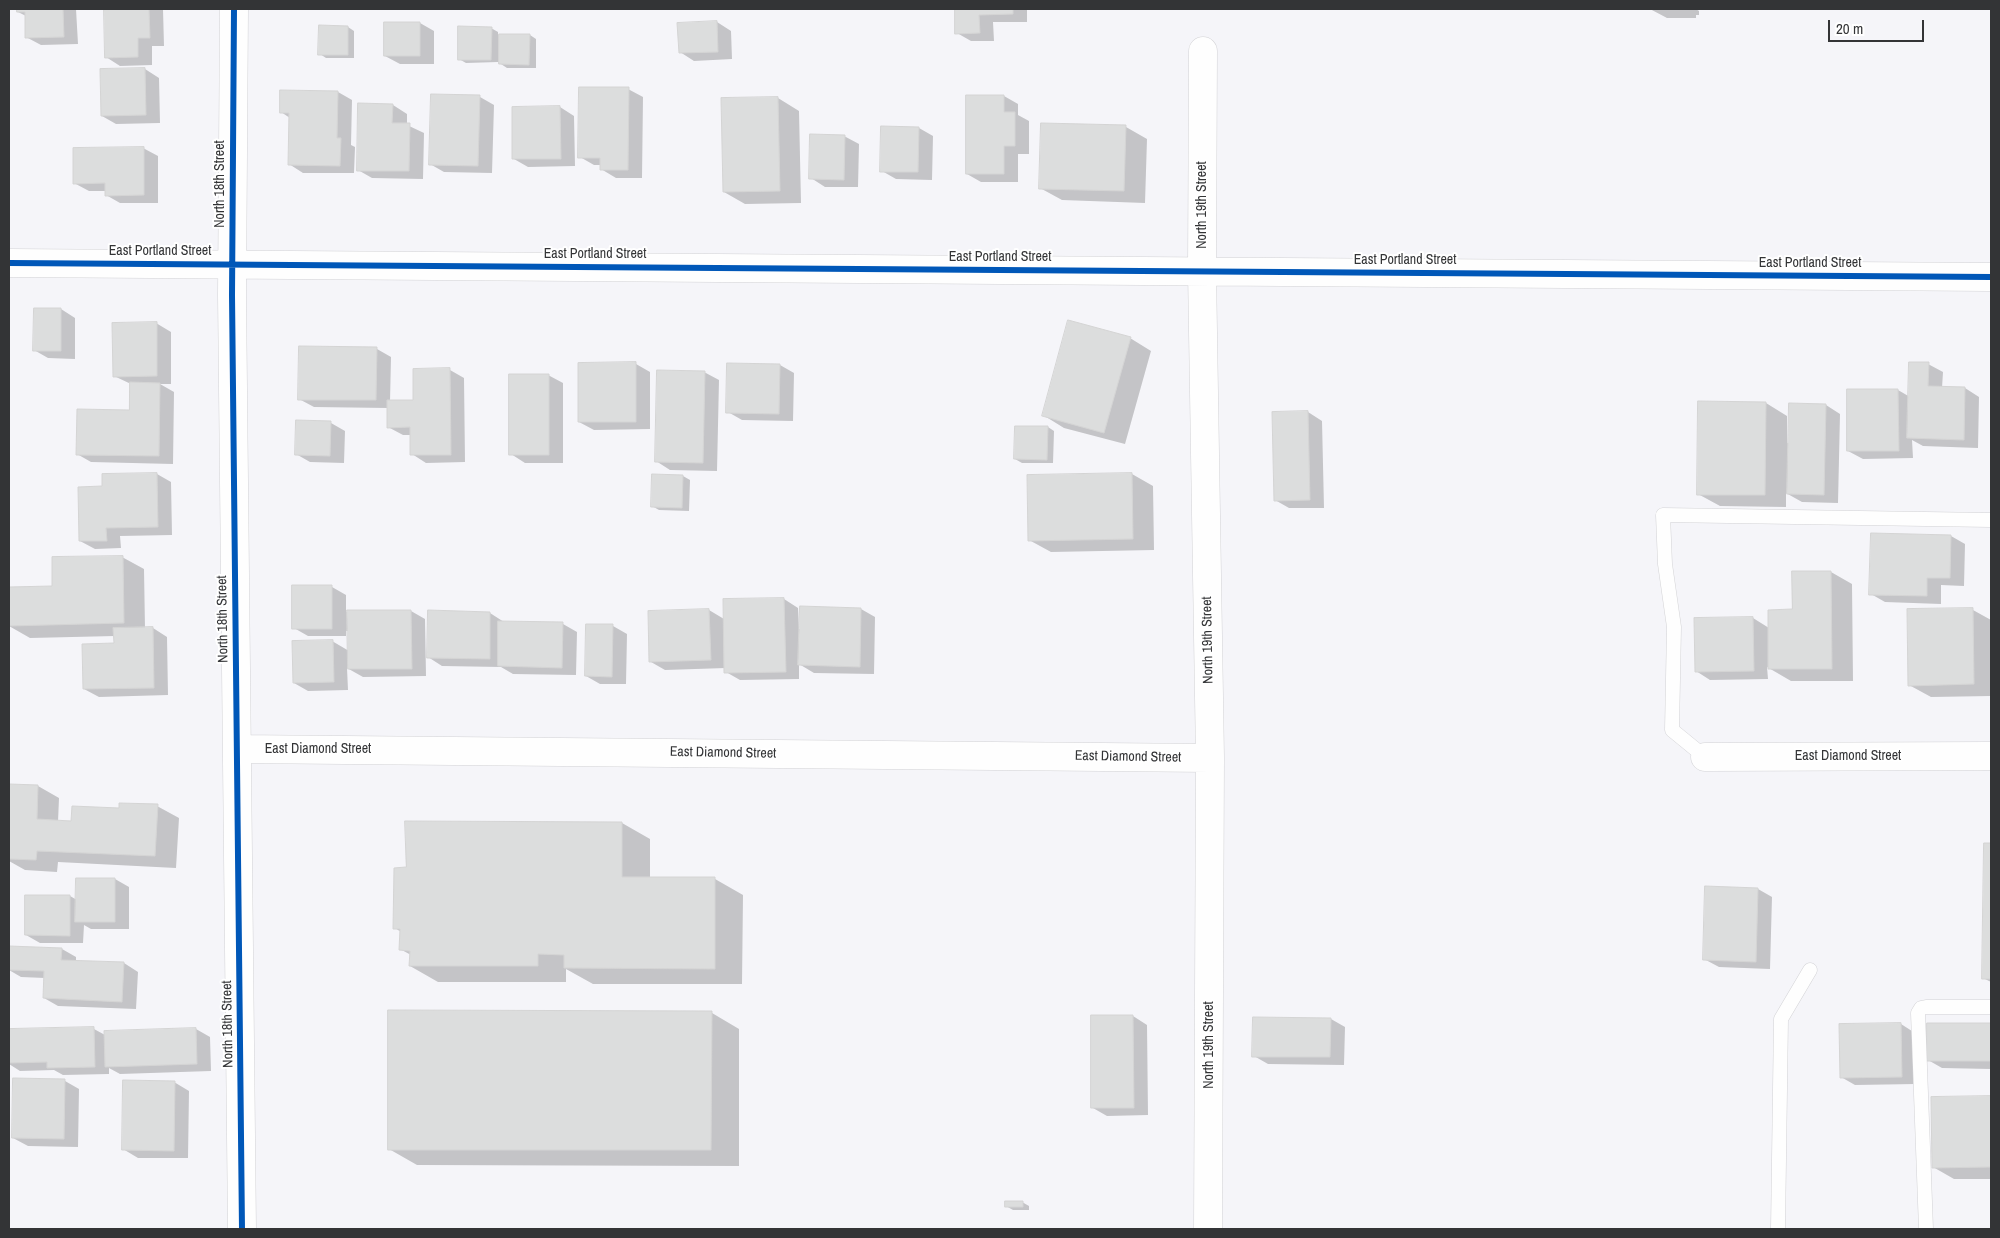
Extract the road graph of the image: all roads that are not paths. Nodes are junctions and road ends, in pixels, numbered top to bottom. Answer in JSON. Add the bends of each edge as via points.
{"nodes":[{"id":1,"x":234,"y":9,"type":"edge"},
{"id":2,"x":1203,"y":51,"type":"dead end"},
{"id":3,"x":9,"y":263,"type":"edge"},
{"id":4,"x":232,"y":264,"type":"junction"},
{"id":5,"x":1202,"y":271,"type":"junction"},
{"id":6,"x":1991,"y":277,"type":"edge"},
{"id":7,"x":1991,"y":520,"type":"edge"},
{"id":8,"x":237,"y":749,"type":"junction"},
{"id":9,"x":1991,"y":756,"type":"edge"},
{"id":10,"x":1706,"y":757,"type":"joint"},
{"id":11,"x":1210,"y":758,"type":"junction"},
{"id":12,"x":1810,"y":970,"type":"dead end"},
{"id":13,"x":1918,"y":997,"type":"dead end"},
{"id":14,"x":1991,"y":998,"type":"edge"},
{"id":15,"x":1991,"y":1007,"type":"edge"},
{"id":16,"x":242,"y":1229,"type":"edge"},
{"id":17,"x":1208,"y":1229,"type":"edge"},
{"id":18,"x":1778,"y":1229,"type":"edge"},
{"id":19,"x":1926,"y":1229,"type":"edge"}],
"edges":[{"from":1,"to":4,"type":"street","name":"North 18th Street"},
{"from":2,"to":5,"type":"street","name":"North 19th Street"},
{"from":3,"to":4,"type":"street","name":"East Portland Street"},
{"from":4,"to":5,"type":"street","name":"East Portland Street"},
{"from":4,"to":8,"type":"street","name":"North 18th Street"},
{"from":5,"to":6,"type":"street","name":"East Portland Street"},
{"from":5,"to":11,"type":"street","name":"North 19th Street"},
{"from":7,"to":10,"type":"lane","via":[[1663,515],[1665,564],[1674,627],[1672,730]]},
{"from":8,"to":11,"type":"street","name":"East Diamond Street"},
{"from":8,"to":16,"type":"street","name":"North 18th Street"},
{"from":9,"to":10,"type":"street","name":"East Diamond Street"},
{"from":11,"to":17,"type":"street","name":"North 19th Street"},
{"from":12,"to":18,"type":"lane","via":[[1781,1019]]},
{"from":13,"to":14,"type":"lane"},
{"from":15,"to":19,"type":"lane","via":[[1926,1006],[1918,1013]]}]}
